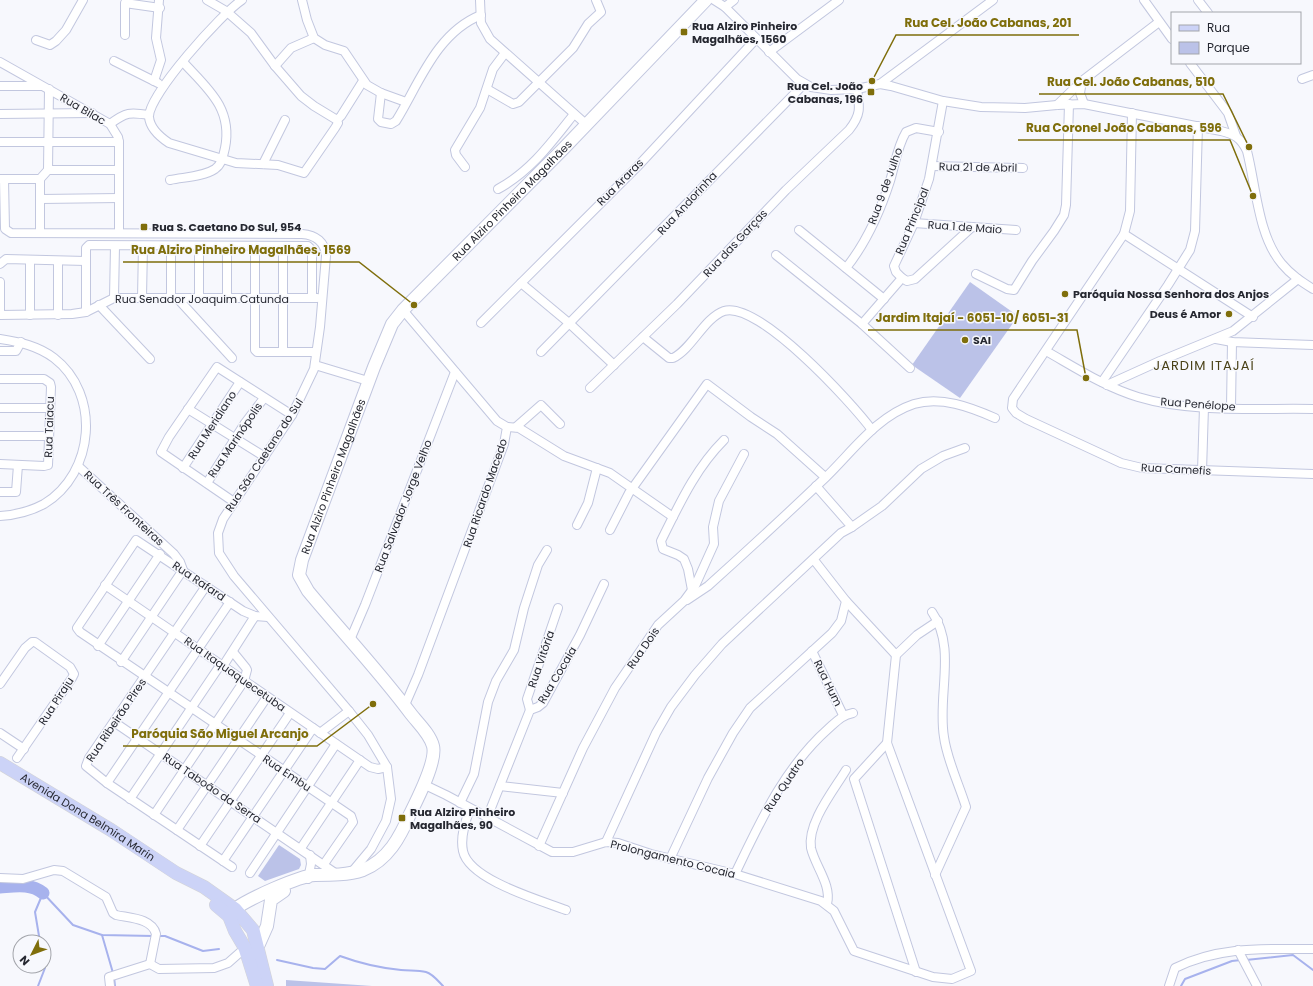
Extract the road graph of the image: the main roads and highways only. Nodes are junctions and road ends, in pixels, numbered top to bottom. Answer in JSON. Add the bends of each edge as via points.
{"nodes":[{"id":1,"x":0,"y":763,"type":"edge"},
{"id":2,"x":232,"y":912,"type":"junction"},
{"id":3,"x":253,"y":946,"type":"junction"},
{"id":4,"x":266,"y":981,"type":"edge"},
{"id":5,"x":257,"y":986,"type":"edge"}],
"edges":[{"from":1,"to":2,"type":"main road","name":"Avenida Dona Belmira Marin","via":[[111,830],[176,873],[204,887]]},
{"from":2,"to":3,"type":"main road","name":"Avenida Dona Belmira Marin","via":[[235,931]]},
{"from":2,"to":3,"type":"main road","name":"Avenida Dona Belmira Marin","via":[[253,930]]},
{"from":3,"to":4,"type":"main road"},
{"from":3,"to":5,"type":"main road","name":"Avenida Dona Belmira Marin"}]}
